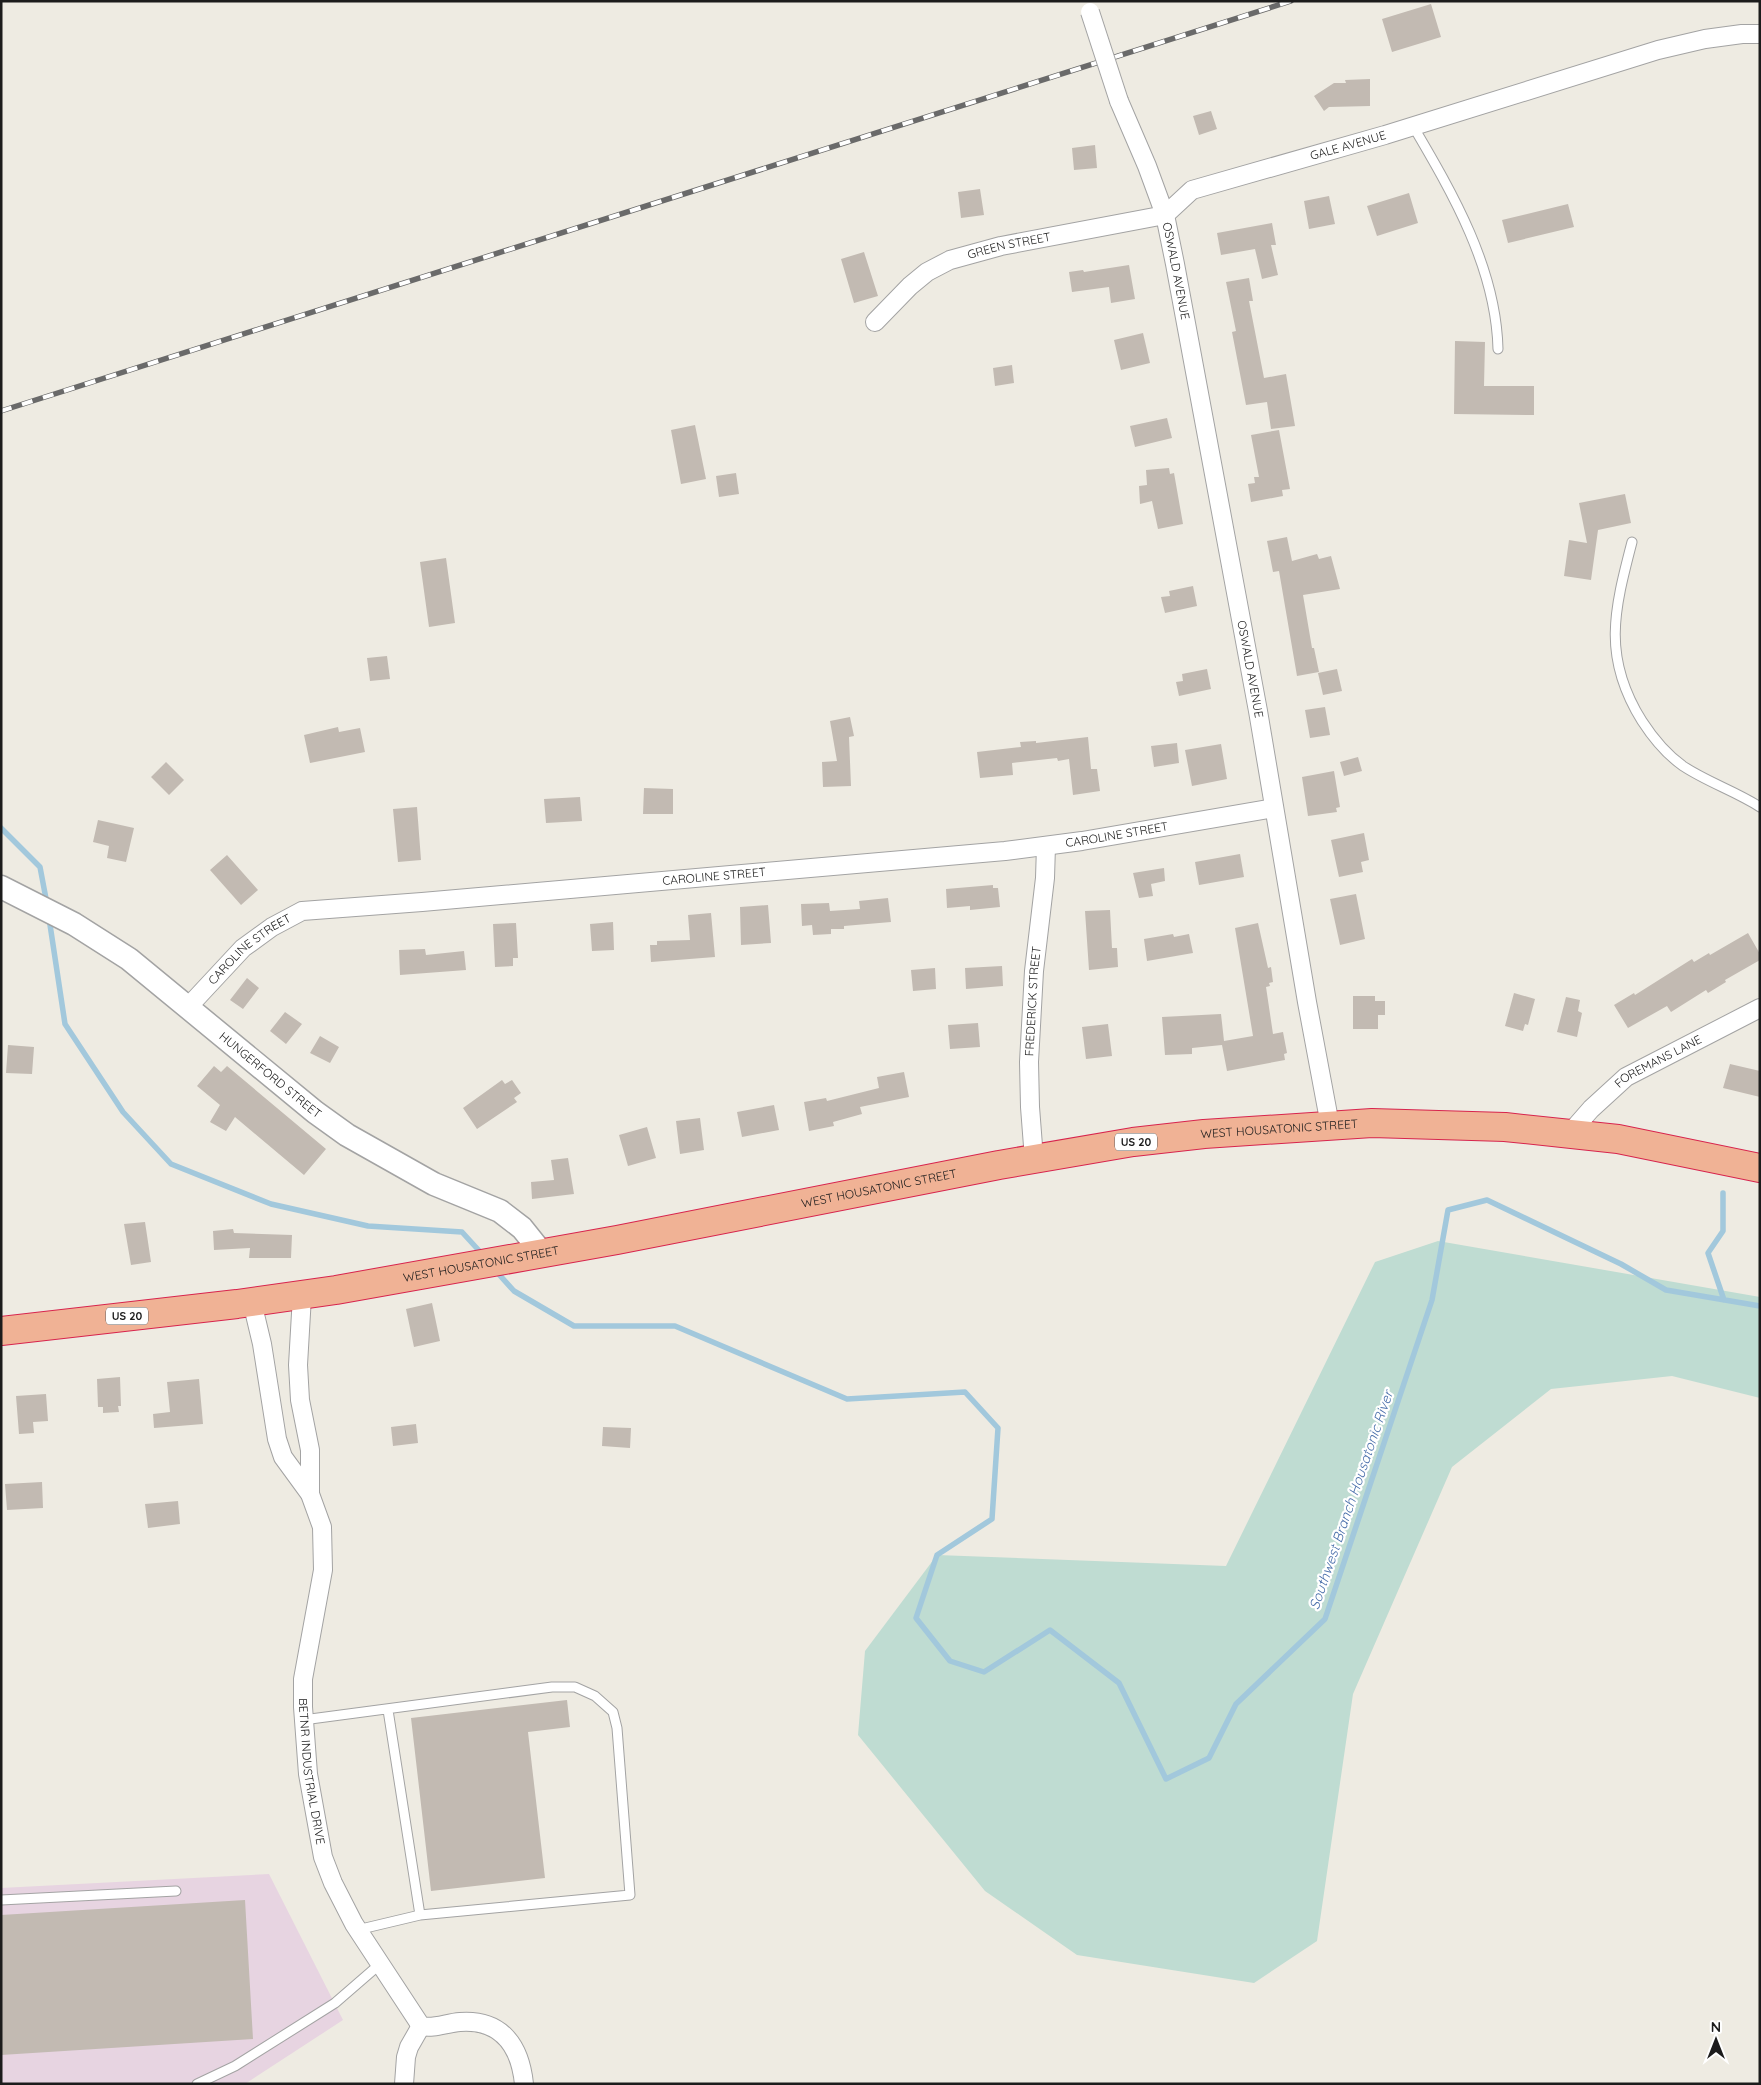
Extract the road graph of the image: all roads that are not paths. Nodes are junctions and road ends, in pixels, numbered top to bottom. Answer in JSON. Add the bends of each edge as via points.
{"nodes":[{"id":1,"x":1088,"y":7,"type":"edge"},
{"id":2,"x":1760,"y":34,"type":"edge"},
{"id":3,"x":1413,"y":126,"type":"junction"},
{"id":4,"x":1165,"y":215,"type":"junction"},
{"id":5,"x":875,"y":322,"type":"dead end"},
{"id":6,"x":1498,"y":349,"type":"dead end"},
{"id":7,"x":1632,"y":542,"type":"dead end"},
{"id":8,"x":1760,"y":807,"type":"edge"},
{"id":9,"x":1274,"y":808,"type":"junction"},
{"id":10,"x":1046,"y":846,"type":"junction"},
{"id":11,"x":1,"y":887,"type":"edge"},
{"id":12,"x":188,"y":1007,"type":"junction"},
{"id":13,"x":1760,"y":1008,"type":"edge"},
{"id":14,"x":1330,"y":1125,"type":"junction"},
{"id":15,"x":1570,"y":1133,"type":"junction"},
{"id":16,"x":1034,"y":1159,"type":"junction"},
{"id":17,"x":1760,"y":1168,"type":"edge"},
{"id":18,"x":530,"y":1256,"type":"junction"},
{"id":19,"x":302,"y":1296,"type":"junction"},
{"id":20,"x":252,"y":1302,"type":"junction"},
{"id":21,"x":1,"y":1331,"type":"edge"},
{"id":22,"x":310,"y":1494,"type":"junction"},
{"id":23,"x":388,"y":1710,"type":"junction"},
{"id":24,"x":303,"y":1720,"type":"junction"},
{"id":25,"x":176,"y":1891,"type":"dead end"},
{"id":26,"x":1,"y":1900,"type":"edge"},
{"id":27,"x":420,"y":1915,"type":"junction"},
{"id":28,"x":357,"y":1930,"type":"junction"},
{"id":29,"x":380,"y":1964,"type":"junction"},
{"id":30,"x":421,"y":2026,"type":"junction"},
{"id":31,"x":197,"y":2084,"type":"edge"},
{"id":32,"x":404,"y":2084,"type":"edge"},
{"id":33,"x":524,"y":2084,"type":"edge"}],
"edges":[{"from":1,"to":4,"type":"street","bridge":true,"via":[[1119,101]]},
{"from":2,"to":3,"type":"street","name":"GALE AVENUE","via":[[1723,36],[1682,44]]},
{"from":3,"to":4,"type":"street","name":"GALE AVENUE","via":[[1192,190]]},
{"from":3,"to":6,"type":"lane","via":[[1452,192],[1485,274],[1498,326]]},
{"from":4,"to":5,"type":"street","name":"GREEN STREET","via":[[1001,246],[950,260],[910,286]]},
{"from":4,"to":9,"type":"street","name":"OSWALD AVENUE"},
{"from":7,"to":8,"type":"lane","via":[[1619,593],[1614,639],[1620,676],[1634,708],[1655,741],[1681,765]]},
{"from":9,"to":10,"type":"street","name":"CAROLINE STREET"},
{"from":9,"to":14,"type":"street","name":"OSWALD AVENUE"},
{"from":10,"to":12,"type":"street","name":"CAROLINE STREET","via":[[302,910],[243,948]]},
{"from":10,"to":16,"type":"street","name":"FREDERICK STREET","via":[[1034,971],[1030,1062]]},
{"from":11,"to":12,"type":"street","name":"HUNGERFORD STREET","via":[[74,924],[129,959]]},
{"from":12,"to":18,"type":"street","name":"HUNGERFORD STREET","via":[[314,1112],[347,1135],[434,1184],[500,1211],[522,1228]]},
{"from":13,"to":15,"type":"street","name":"FOREMANS LANE","via":[[1626,1077]]},
{"from":14,"to":15,"type":"highway","name":"WEST HOUSATONIC STREET","number":"US 20","via":[[1445,1124]]},
{"from":14,"to":16,"type":"highway","name":"WEST HOUSATONIC STREET","number":"US 20","via":[[1186,1136]]},
{"from":15,"to":17,"type":"highway","name":"WEST HOUSATONIC STREET","number":"US 20"},
{"from":16,"to":18,"type":"highway","name":"WEST HOUSATONIC STREET","number":"US 20"},
{"from":18,"to":19,"type":"highway","name":"WEST HOUSATONIC STREET","number":"US 20"},
{"from":19,"to":20,"type":"highway","name":"WEST HOUSATONIC STREET","number":"US 20"},
{"from":19,"to":22,"type":"street","name":"BETNR INDUSTRIAL DRIVE","via":[[298,1365],[300,1400],[310,1450]]},
{"from":20,"to":21,"type":"highway","name":"WEST HOUSATONIC STREET","number":"US 20"},
{"from":20,"to":22,"type":"street","name":"BETNR INDUSTRIAL DRIVE","via":[[283,1457]]},
{"from":22,"to":24,"type":"street","name":"BETNR INDUSTRIAL DRIVE","via":[[322,1527],[323,1570],[303,1679]]},
{"from":23,"to":24,"type":"lane"},
{"from":23,"to":27,"type":"lane"},
{"from":23,"to":27,"type":"lane","via":[[552,1687],[575,1687],[595,1696],[613,1712],[617,1728],[630,1895]]},
{"from":24,"to":28,"type":"street","name":"BETNR INDUSTRIAL DRIVE","via":[[310,1793],[324,1857],[333,1884]]},
{"from":25,"to":26,"type":"lane"},
{"from":27,"to":28,"type":"lane"},
{"from":28,"to":29,"type":"street","name":"BETNR INDUSTRIAL DRIVE"},
{"from":29,"to":30,"type":"street","name":"BETNR INDUSTRIAL DRIVE"},
{"from":29,"to":31,"type":"lane","via":[[335,2003],[235,2066]]},
{"from":30,"to":32,"type":"street","via":[[406,2057]]},
{"from":30,"to":33,"type":"street","via":[[429,2028],[460,2022],[494,2027],[515,2051]]}]}
